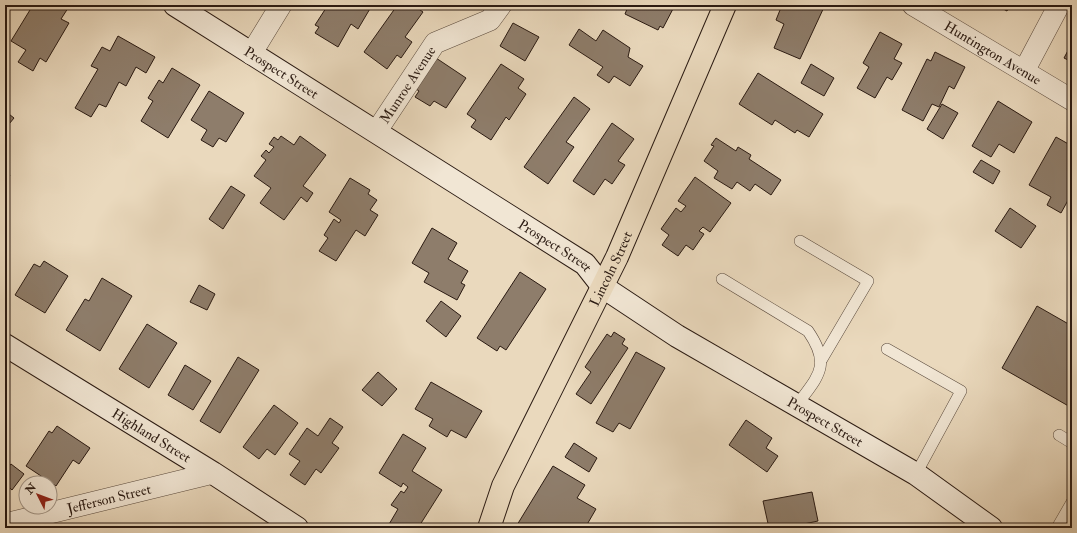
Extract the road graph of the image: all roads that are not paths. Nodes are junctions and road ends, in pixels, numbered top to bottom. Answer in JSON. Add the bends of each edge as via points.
{"nodes":[{"id":1,"x":175,"y":5,"type":"edge"},
{"id":2,"x":281,"y":5,"type":"edge"},
{"id":3,"x":501,"y":5,"type":"edge"},
{"id":4,"x":725,"y":5,"type":"edge"},
{"id":5,"x":913,"y":5,"type":"edge"},
{"id":6,"x":1059,"y":5,"type":"edge"},
{"id":7,"x":251,"y":54,"type":"junction"},
{"id":8,"x":1024,"y":71,"type":"junction"},
{"id":9,"x":1072,"y":100,"type":"edge"},
{"id":10,"x":376,"y":132,"type":"junction"},
{"id":11,"x":800,"y":241,"type":"dead end"},
{"id":12,"x":722,"y":279,"type":"dead end"},
{"id":13,"x":603,"y":287,"type":"junction"},
{"id":14,"x":5,"y":345,"type":"edge"},
{"id":15,"x":887,"y":349,"type":"dead end"},
{"id":16,"x":822,"y":359,"type":"junction"},
{"id":17,"x":797,"y":405,"type":"junction"},
{"id":18,"x":1058,"y":435,"type":"dead end"},
{"id":19,"x":1072,"y":443,"type":"edge"},
{"id":20,"x":212,"y":473,"type":"junction"},
{"id":21,"x":916,"y":474,"type":"junction"},
{"id":22,"x":1072,"y":502,"type":"edge"},
{"id":23,"x":5,"y":524,"type":"edge"},
{"id":24,"x":297,"y":528,"type":"edge"},
{"id":25,"x":489,"y":528,"type":"edge"},
{"id":26,"x":991,"y":528,"type":"edge"},
{"id":27,"x":1057,"y":528,"type":"edge"}],
"edges":[{"from":1,"to":7,"type":"main road","name":"Prospect Street"},
{"from":2,"to":7,"type":"street"},
{"from":3,"to":10,"type":"street","name":"Munroe Avenue","via":[[490,20],[435,43]]},
{"from":4,"to":13,"type":"main road","name":"Lincoln Street"},
{"from":5,"to":8,"type":"street","name":"Huntington Avenue"},
{"from":6,"to":8,"type":"street"},
{"from":7,"to":10,"type":"main road","name":"Prospect Street"},
{"from":8,"to":9,"type":"street","name":"Huntington Avenue"},
{"from":10,"to":13,"type":"main road","name":"Prospect Street","via":[[585,264]]},
{"from":11,"to":16,"type":"lane","via":[[868,281]]},
{"from":12,"to":16,"type":"lane","via":[[808,332],[818,345]]},
{"from":13,"to":17,"type":"main road","name":"Prospect Street","via":[[677,336]]},
{"from":13,"to":25,"type":"main road","name":"Lincoln Street","via":[[503,486]]},
{"from":14,"to":20,"type":"main road","name":"Highland Street"},
{"from":15,"to":21,"type":"lane","via":[[961,391]]},
{"from":16,"to":17,"type":"lane","via":[[819,375]]},
{"from":17,"to":21,"type":"main road","name":"Prospect Street"},
{"from":18,"to":19,"type":"lane"},
{"from":20,"to":23,"type":"street","name":"Jefferson Street"},
{"from":20,"to":24,"type":"main road","name":"Highland Street"},
{"from":21,"to":26,"type":"main road","name":"Prospect Street"},
{"from":22,"to":27,"type":"lane"}]}
